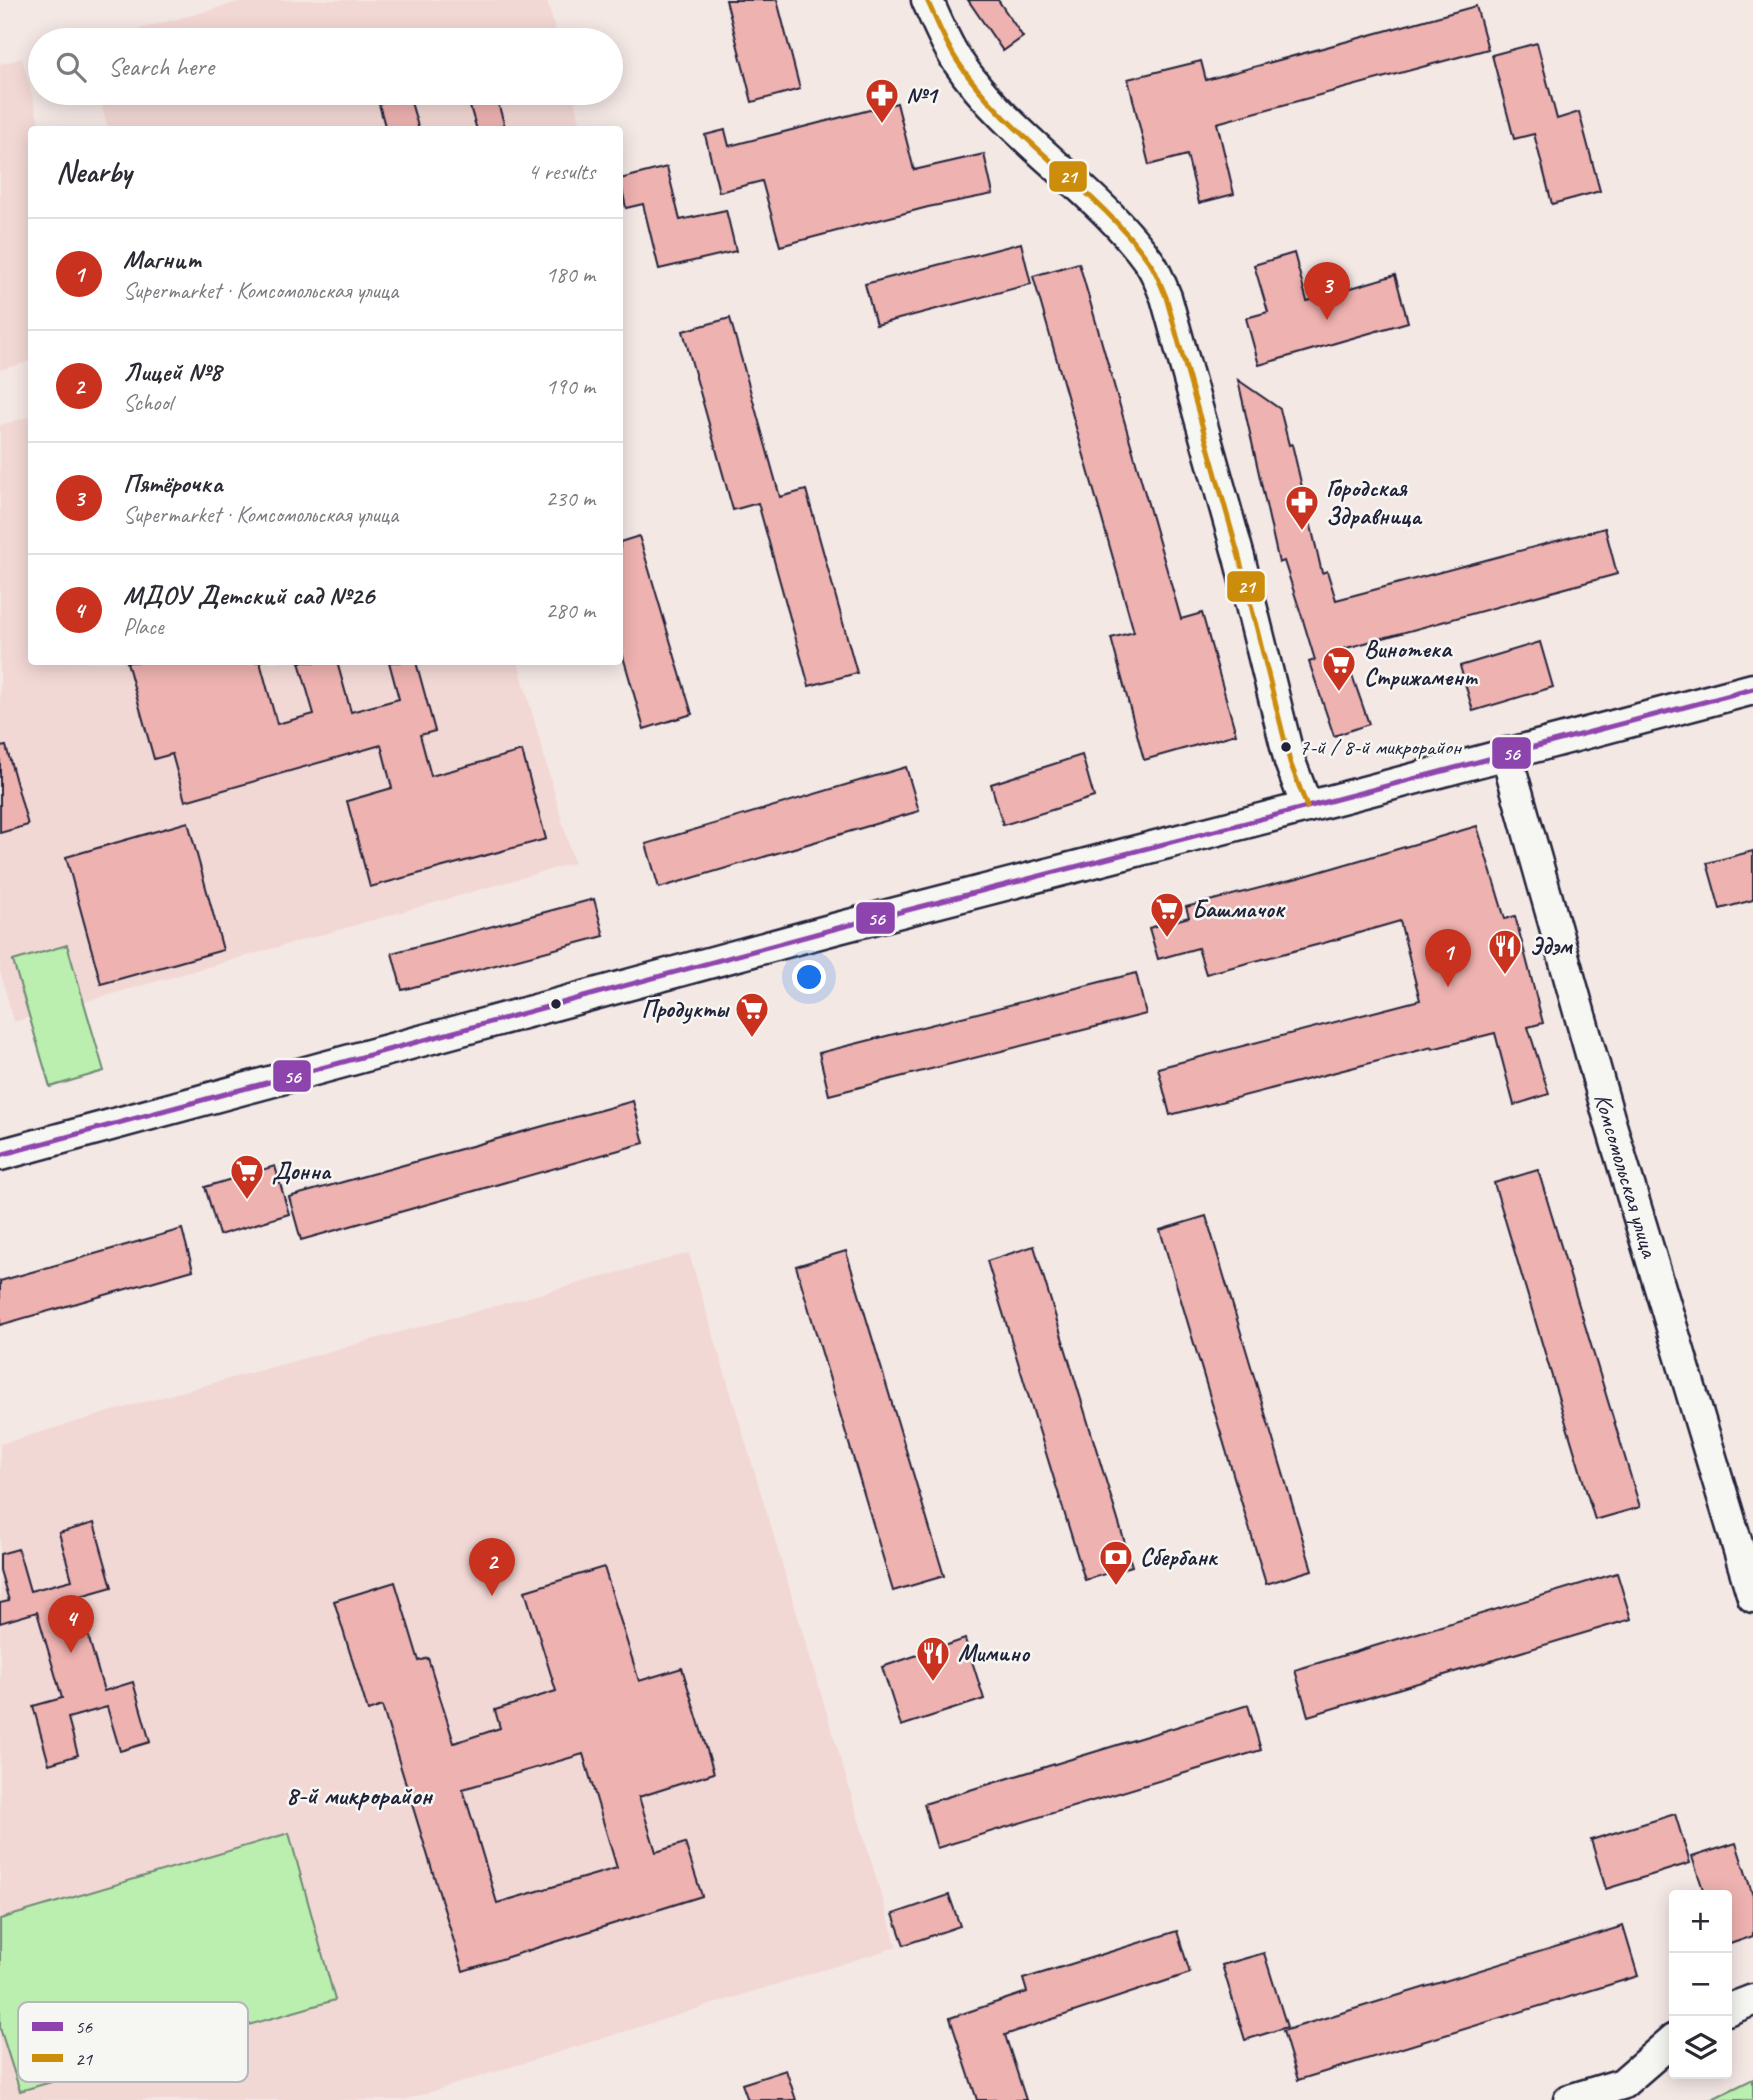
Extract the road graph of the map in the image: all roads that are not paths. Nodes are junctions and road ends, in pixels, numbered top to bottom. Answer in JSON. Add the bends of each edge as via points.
{"nodes":[{"id":1,"x":928,"y":0,"type":"edge"},
{"id":2,"x":1753,"y":689,"type":"edge"},
{"id":3,"x":1506,"y":753,"type":"junction"},
{"id":4,"x":1307,"y":807,"type":"junction"},
{"id":5,"x":0,"y":1155,"type":"edge"},
{"id":6,"x":1753,"y":1597,"type":"edge"},
{"id":7,"x":1753,"y":2000,"type":"edge"},
{"id":8,"x":1732,"y":2008,"type":"edge"},
{"id":9,"x":1669,"y":2043,"type":"edge"},
{"id":10,"x":1569,"y":2100,"type":"edge"}],
"edges":[{"from":1,"to":4,"type":"street","via":[[958,63],[1137,246],[1167,297],[1240,557],[1290,762]]},
{"from":2,"to":3,"type":"street"},
{"from":3,"to":4,"type":"street"},
{"from":3,"to":6,"type":"street","name":"Комсомольская улица","via":[[1611,1125]]},
{"from":4,"to":5,"type":"street","via":[[834,929]]},
{"from":7,"to":8,"type":"street"},
{"from":9,"to":10,"type":"street","via":[[1622,2084]]}]}
